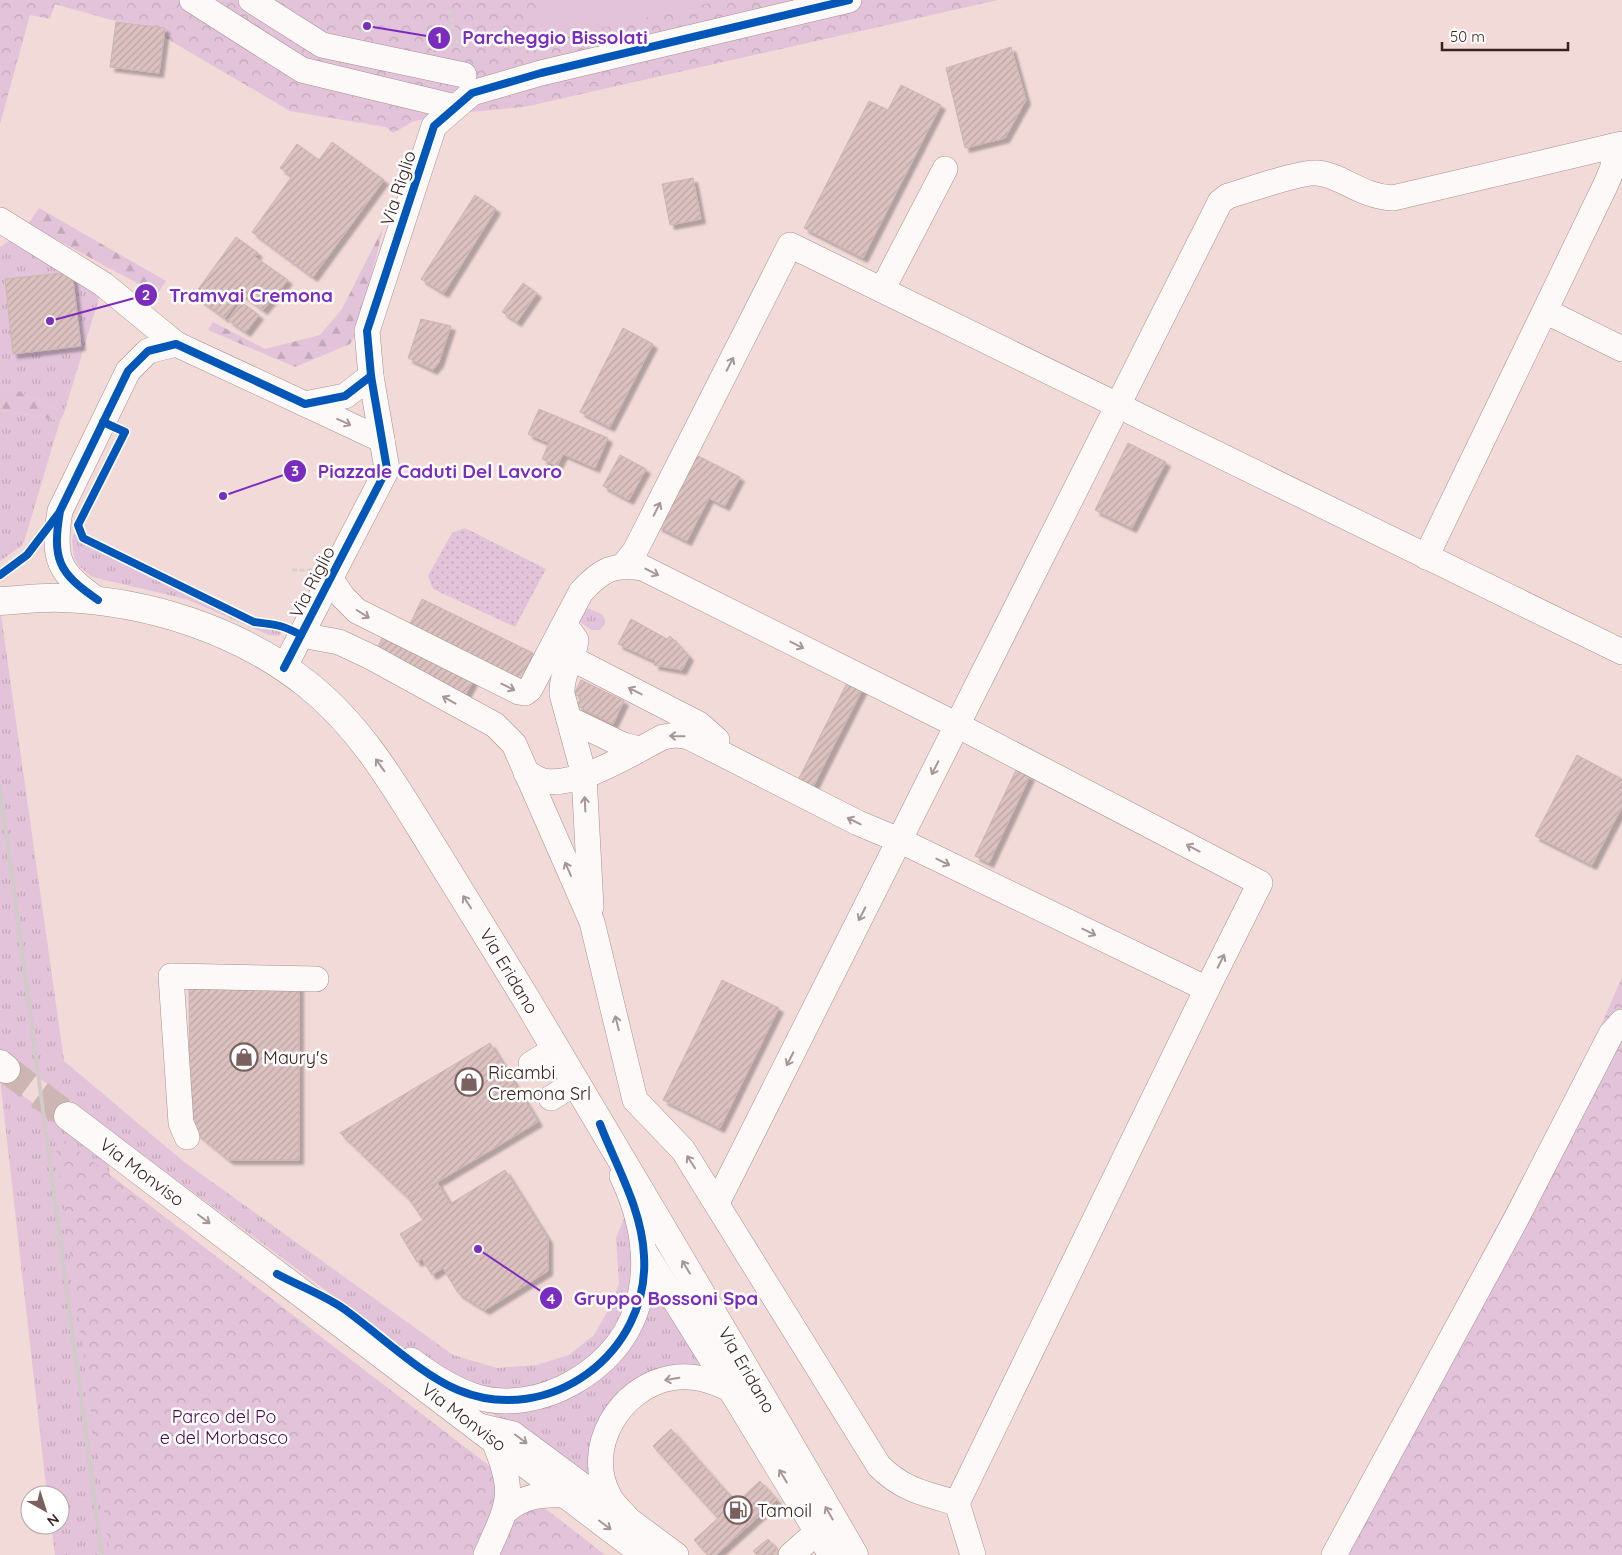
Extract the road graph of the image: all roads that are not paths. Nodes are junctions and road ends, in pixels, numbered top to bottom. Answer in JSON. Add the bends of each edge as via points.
{"nodes":[{"id":1,"x":192,"y":0,"type":"edge"},
{"id":2,"x":251,"y":0,"type":"edge"},
{"id":3,"x":849,"y":0,"type":"edge"},
{"id":4,"x":465,"y":66,"type":"road end"},
{"id":5,"x":455,"y":107,"type":"junction"},
{"id":6,"x":1618,"y":145,"type":"edge"},
{"id":7,"x":945,"y":169,"type":"dead end"},
{"id":8,"x":0,"y":220,"type":"edge"},
{"id":9,"x":882,"y":290,"type":"junction"},
{"id":10,"x":1545,"y":311,"type":"junction"},
{"id":11,"x":176,"y":344,"type":"junction"},
{"id":12,"x":1622,"y":349,"type":"edge"},
{"id":13,"x":371,"y":376,"type":"junction"},
{"id":14,"x":305,"y":404,"type":"junction"},
{"id":15,"x":1118,"y":406,"type":"junction"},
{"id":16,"x":382,"y":440,"type":"junction"},
{"id":17,"x":1426,"y":556,"type":"junction"},
{"id":18,"x":623,"y":566,"type":"junction"},
{"id":19,"x":330,"y":578,"type":"junction"},
{"id":20,"x":98,"y":600,"type":"junction"},
{"id":21,"x":0,"y":601,"type":"edge"},
{"id":22,"x":562,"y":628,"type":"junction"},
{"id":23,"x":301,"y":635,"type":"junction"},
{"id":24,"x":1622,"y":652,"type":"edge"},
{"id":25,"x":570,"y":658,"type":"junction"},
{"id":26,"x":284,"y":668,"type":"junction"},
{"id":27,"x":569,"y":719,"type":"junction"},
{"id":28,"x":957,"y":725,"type":"junction"},
{"id":29,"x":639,"y":749,"type":"junction"},
{"id":30,"x":746,"y":767,"type":"junction"},
{"id":31,"x":526,"y":772,"type":"junction"},
{"id":32,"x":584,"y":775,"type":"junction"},
{"id":33,"x":899,"y":840,"type":"junction"},
{"id":34,"x":592,"y":922,"type":"junction"},
{"id":35,"x":496,"y":950,"type":"junction"},
{"id":36,"x":316,"y":979,"type":"dead end"},
{"id":37,"x":1207,"y":989,"type":"junction"},
{"id":38,"x":508,"y":997,"type":"dead end"},
{"id":39,"x":1622,"y":1022,"type":"edge"},
{"id":40,"x":68,"y":1116,"type":"tunnel mouth"},
{"id":41,"x":600,"y":1124,"type":"junction"},
{"id":42,"x":188,"y":1137,"type":"dead end"},
{"id":43,"x":718,"y":1203,"type":"junction"},
{"id":44,"x":643,"y":1249,"type":"junction"},
{"id":45,"x":277,"y":1274,"type":"junction"},
{"id":46,"x":730,"y":1388,"type":"junction"},
{"id":47,"x":484,"y":1432,"type":"junction"},
{"id":48,"x":567,"y":1495,"type":"junction"},
{"id":49,"x":957,"y":1502,"type":"junction"},
{"id":50,"x":506,"y":1511,"type":"junction"},
{"id":51,"x":628,"y":1519,"type":"junction"},
{"id":52,"x":817,"y":1532,"type":"junction"},
{"id":53,"x":486,"y":1555,"type":"edge"},
{"id":54,"x":646,"y":1555,"type":"edge"},
{"id":55,"x":676,"y":1555,"type":"edge"},
{"id":56,"x":791,"y":1555,"type":"edge"},
{"id":57,"x":831,"y":1555,"type":"edge"},
{"id":58,"x":854,"y":1555,"type":"edge"},
{"id":59,"x":973,"y":1555,"type":"edge"},
{"id":60,"x":1334,"y":1555,"type":"edge"}],
"edges":[{"from":1,"to":5,"type":"street","via":[[302,70]]},
{"from":2,"to":4,"type":"street","via":[[322,45]]},
{"from":3,"to":5,"type":"street","name":"Via Riglio","via":[[541,73],[472,93]]},
{"from":5,"to":13,"type":"street","name":"Via Riglio","via":[[434,126],[368,331]]},
{"from":6,"to":10,"type":"street","via":[[1614,167]]},
{"from":6,"to":15,"type":"street","via":[[1392,198],[1371,196],[1317,172],[1224,199]]},
{"from":7,"to":9,"type":"street"},
{"from":8,"to":11,"type":"street","via":[[104,284]]},
{"from":9,"to":15,"type":"street"},
{"from":18,"to":9,"type":"street","one_way":true,"via":[[635,551],[790,244]]},
{"from":10,"to":12,"type":"street"},
{"from":10,"to":17,"type":"street"},
{"from":11,"to":14,"type":"street"},
{"from":11,"to":20,"type":"street","via":[[148,351],[128,371],[60,511],[56,535],[63,569],[75,584]]},
{"from":13,"to":14,"type":"street","via":[[345,396]]},
{"from":13,"to":16,"type":"street","name":"Via Riglio"},
{"from":14,"to":16,"type":"street","one_way":true},
{"from":15,"to":17,"type":"street"},
{"from":15,"to":28,"type":"street"},
{"from":16,"to":19,"type":"street","name":"Via Riglio","via":[[387,469]]},
{"from":17,"to":24,"type":"street"},
{"from":18,"to":22,"type":"street","via":[[607,569],[593,579],[581,592]]},
{"from":18,"to":28,"type":"street","one_way":true,"via":[[643,568]]},
{"from":19,"to":22,"type":"street","one_way":true,"via":[[357,611],[519,692],[525,693],[530,689]]},
{"from":19,"to":23,"type":"street","name":"Via Riglio"},
{"from":20,"to":21,"type":"main road","name":"Via Eridano","via":[[58,597]]},
{"from":20,"to":26,"type":"main road","name":"Via Eridano","via":[[144,608],[208,628]]},
{"from":22,"to":25,"type":"street","via":[[571,632],[576,640]]},
{"from":23,"to":26,"type":"street","name":"Via Riglio"},
{"from":31,"to":23,"type":"street","one_way":true,"via":[[514,744],[495,725],[363,654],[331,640]]},
{"from":25,"to":27,"type":"street","via":[[561,681]]},
{"from":30,"to":25,"type":"street","one_way":true,"via":[[699,724]]},
{"from":35,"to":26,"type":"main road","name":"Via Eridano","one_way":true,"via":[[402,797],[364,742],[309,686]]},
{"from":27,"to":29,"type":"street","via":[[623,746]]},
{"from":27,"to":32,"type":"street"},
{"from":28,"to":33,"type":"street","one_way":true},
{"from":37,"to":28,"type":"street","one_way":true,"via":[[1260,883]]},
{"from":30,"to":29,"type":"street","one_way":true,"via":[[689,737],[663,737]]},
{"from":29,"to":32,"type":"street"},
{"from":33,"to":30,"type":"street","one_way":true},
{"from":31,"to":32,"type":"street","via":[[543,780],[560,781]]},
{"from":34,"to":31,"type":"street","one_way":true},
{"from":34,"to":32,"type":"street","one_way":true},
{"from":33,"to":37,"type":"street","one_way":true},
{"from":33,"to":43,"type":"street","one_way":true},
{"from":43,"to":34,"type":"street","one_way":true,"via":[[684,1150],[635,1100]]},
{"from":35,"to":38,"type":"street","via":[[495,962]]},
{"from":35,"to":41,"type":"main road","name":"Via Eridano"},
{"from":36,"to":42,"type":"street","via":[[171,976],[181,1123]]},
{"from":37,"to":49,"type":"street"},
{"from":39,"to":60,"type":"street","via":[[1611,1034],[1515,1221]]},
{"from":40,"to":45,"type":"main road","name":"Via Monviso","one_way":true},
{"from":41,"to":44,"type":"street","via":[[635,1210]]},
{"from":58,"to":41,"type":"main road","name":"Via Eridano","one_way":true},
{"from":43,"to":49,"type":"street","via":[[879,1466],[892,1480],[906,1488]]},
{"from":44,"to":45,"type":"street","via":[[640,1300],[623,1337],[609,1355],[588,1374],[563,1388],[536,1398],[508,1400],[479,1397],[438,1380],[342,1308]]},
{"from":44,"to":46,"type":"street"},
{"from":45,"to":47,"type":"main road","name":"Via Monviso"},
{"from":46,"to":51,"type":"street","one_way":true,"via":[[692,1376],[670,1378],[652,1384],[620,1408],[602,1442],[601,1475],[609,1496]]},
{"from":52,"to":46,"type":"street","one_way":true},
{"from":47,"to":48,"type":"main road","name":"Via Monviso"},
{"from":47,"to":50,"type":"street","via":[[508,1479]]},
{"from":47,"to":51,"type":"street","one_way":true,"via":[[513,1434]]},
{"from":48,"to":50,"type":"street","via":[[545,1494],[528,1498],[516,1502]]},
{"from":48,"to":54,"type":"main road","name":"Via Monviso","one_way":true},
{"from":49,"to":59,"type":"street"},
{"from":50,"to":53,"type":"street"},
{"from":51,"to":55,"type":"street"},
{"from":52,"to":56,"type":"street"},
{"from":52,"to":57,"type":"street"}]}
